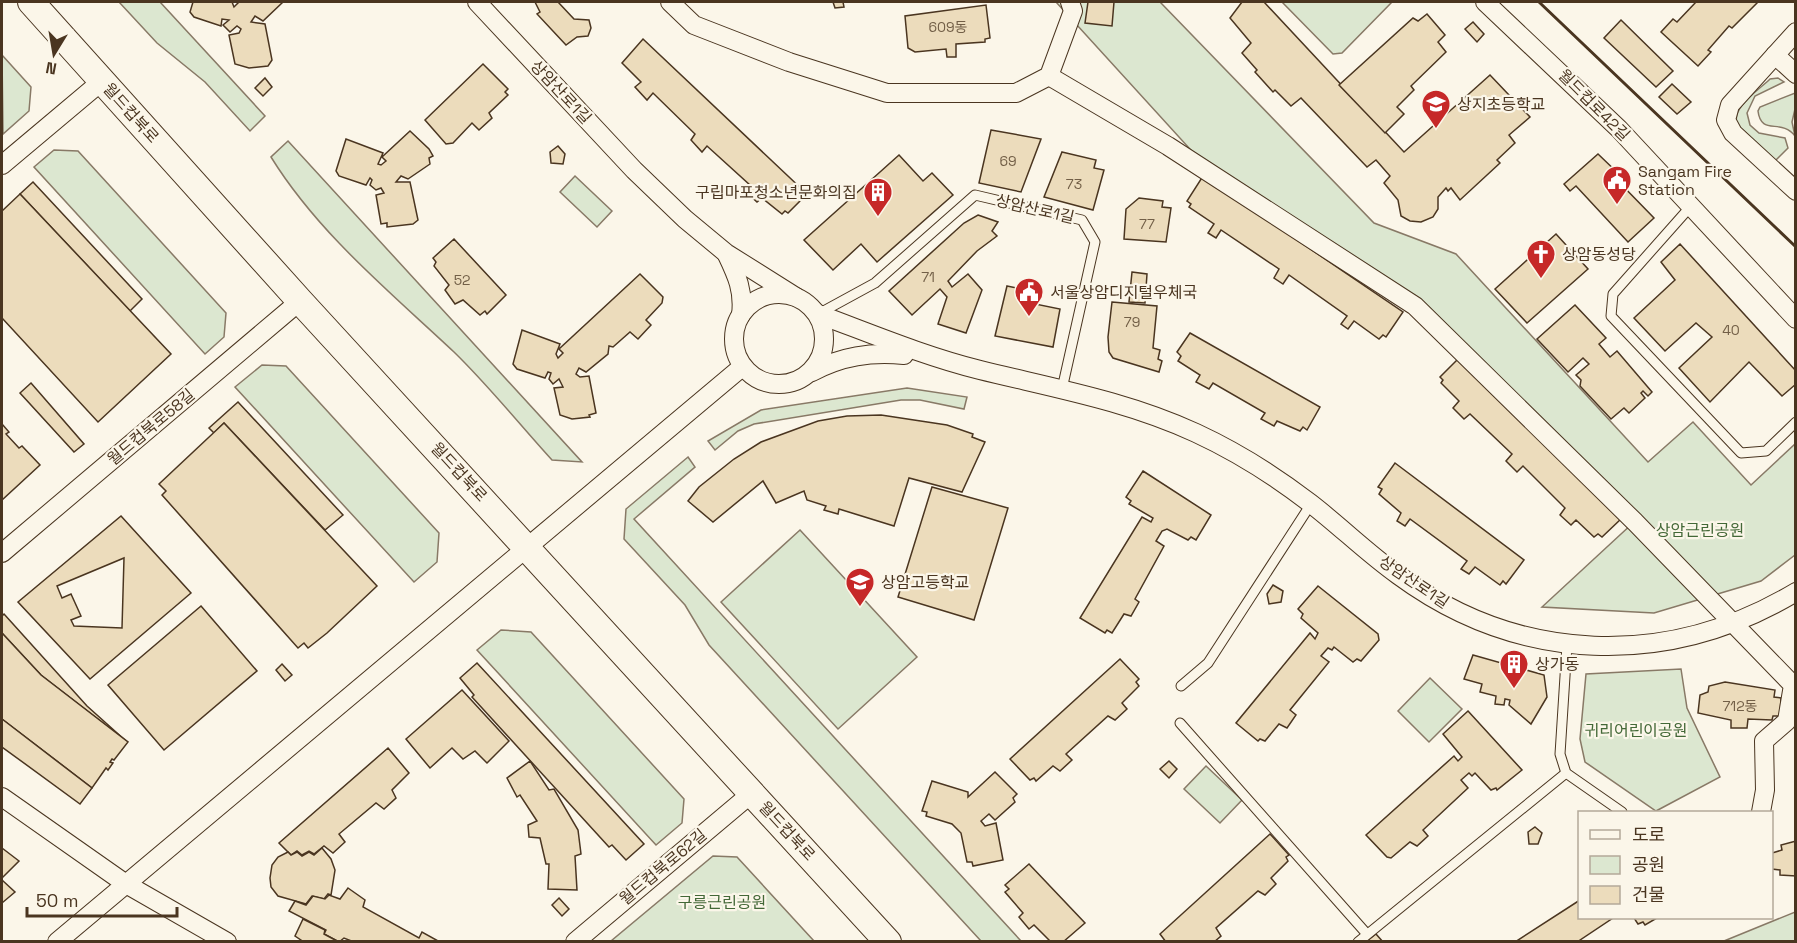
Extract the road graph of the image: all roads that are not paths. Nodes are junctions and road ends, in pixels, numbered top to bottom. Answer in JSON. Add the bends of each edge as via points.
{"nodes":[{"id":1,"x":31,"y":2,"type":"edge"},
{"id":2,"x":477,"y":2,"type":"edge"},
{"id":3,"x":670,"y":2,"type":"edge"},
{"id":4,"x":1070,"y":2,"type":"edge"},
{"id":5,"x":1485,"y":2,"type":"edge"},
{"id":6,"x":1796,"y":32,"type":"edge"},
{"id":7,"x":1775,"y":55,"type":"junction"},
{"id":8,"x":1796,"y":74,"type":"edge"},
{"id":9,"x":1049,"y":76,"type":"junction"},
{"id":10,"x":102,"y":81,"type":"junction"},
{"id":11,"x":2,"y":165,"type":"edge"},
{"id":12,"x":1796,"y":190,"type":"edge"},
{"id":13,"x":1691,"y":206,"type":"junction"},
{"id":14,"x":726,"y":254,"type":"junction"},
{"id":15,"x":796,"y":297,"type":"junction"},
{"id":16,"x":300,"y":301,"type":"junction"},
{"id":17,"x":818,"y":314,"type":"junction"},
{"id":18,"x":741,"y":315,"type":"junction"},
{"id":19,"x":1796,"y":319,"type":"edge"},
{"id":20,"x":932,"y":357,"type":"junction"},
{"id":21,"x":742,"y":367,"type":"junction"},
{"id":22,"x":810,"y":373,"type":"junction"},
{"id":23,"x":1062,"y":388,"type":"junction"},
{"id":24,"x":1796,"y":422,"type":"edge"},
{"id":25,"x":1311,"y":504,"type":"junction"},
{"id":26,"x":529,"y":548,"type":"junction"},
{"id":27,"x":2,"y":554,"type":"edge"},
{"id":28,"x":1796,"y":591,"type":"edge"},
{"id":29,"x":1734,"y":623,"type":"junction"},
{"id":30,"x":1567,"y":645,"type":"junction"},
{"id":31,"x":1181,"y":686,"type":"dead end"},
{"id":32,"x":1794,"y":686,"type":"edge"},
{"id":33,"x":1180,"y":723,"type":"dead end"},
{"id":34,"x":1566,"y":773,"type":"junction"},
{"id":35,"x":752,"y":793,"type":"junction"},
{"id":36,"x":2,"y":797,"type":"edge"},
{"id":37,"x":1619,"y":811,"type":"edge"},
{"id":38,"x":1761,"y":811,"type":"edge"},
{"id":39,"x":126,"y":884,"type":"junction"},
{"id":40,"x":1366,"y":933,"type":"junction"},
{"id":41,"x":57,"y":942,"type":"edge"},
{"id":42,"x":227,"y":942,"type":"edge"},
{"id":43,"x":575,"y":942,"type":"edge"},
{"id":44,"x":888,"y":942,"type":"edge"},
{"id":45,"x":1358,"y":942,"type":"edge"}],
"edges":[{"from":1,"to":10,"type":"main road","name":"월드컵북로"},
{"from":2,"to":14,"type":"street","name":"상암산로1길","via":[[634,170]]},
{"from":3,"to":9,"type":"street","via":[[694,25],[789,62],[887,93],[1016,93]]},
{"from":4,"to":9,"type":"street","via":[[1073,11]]},
{"from":5,"to":13,"type":"street","name":"월드컵로42길","via":[[1611,121]]},
{"from":6,"to":7,"type":"street"},
{"from":7,"to":8,"type":"street"},
{"from":7,"to":12,"type":"street","via":[[1730,105],[1726,120],[1733,133]]},
{"from":9,"to":29,"type":"street","via":[[1168,146],[1415,306]]},
{"from":10,"to":11,"type":"street"},
{"from":10,"to":16,"type":"main road","name":"월드컵북로"},
{"from":13,"to":19,"type":"street","name":"월드컵로42길"},
{"from":13,"to":24,"type":"lane","via":[[1613,294],[1611,316],[1741,453],[1767,451]]},
{"from":14,"to":15,"type":"street"},
{"from":14,"to":18,"type":"street","via":[[740,280]]},
{"from":15,"to":17,"type":"street"},
{"from":15,"to":18,"type":"street","via":[[776,294],[761,298]]},
{"from":16,"to":26,"type":"main road","name":"월드컵북로"},
{"from":16,"to":27,"type":"street","name":"월드컵북로58길"},
{"from":17,"to":20,"type":"street"},
{"from":17,"to":22,"type":"street","via":[[825,342]]},
{"from":17,"to":23,"type":"lane","name":"상암산로1길","via":[[875,283],[975,195],[1082,220],[1095,242]]},
{"from":18,"to":21,"type":"street","via":[[735,329],[735,351]]},
{"from":20,"to":22,"type":"street","via":[[884,353],[855,356],[834,360]]},
{"from":20,"to":23,"type":"street","name":"상암산로1길"},
{"from":21,"to":22,"type":"street","via":[[764,382],[780,385],[796,382]]},
{"from":21,"to":26,"type":"street"},
{"from":23,"to":25,"type":"street","name":"상암산로1길","via":[[1195,433],[1240,455]]},
{"from":25,"to":30,"type":"street","name":"상암산로1길","via":[[1398,575],[1443,603],[1487,625]]},
{"from":25,"to":31,"type":"lane","via":[[1208,663]]},
{"from":26,"to":35,"type":"main road","name":"월드컵북로"},
{"from":26,"to":39,"type":"street"},
{"from":28,"to":29,"type":"street","name":"상암산로1길"},
{"from":29,"to":30,"type":"street","name":"상암산로1길","via":[[1656,643]]},
{"from":29,"to":32,"type":"street"},
{"from":30,"to":34,"type":"lane","via":[[1560,754]]},
{"from":32,"to":38,"type":"street","via":[[1787,721],[1764,741],[1766,790]]},
{"from":33,"to":40,"type":"lane"},
{"from":34,"to":37,"type":"lane"},
{"from":34,"to":40,"type":"lane"},
{"from":35,"to":43,"type":"street","name":"월드컵북로62길"},
{"from":35,"to":44,"type":"main road","name":"월드컵북로"},
{"from":36,"to":39,"type":"street"},
{"from":39,"to":41,"type":"street"},
{"from":39,"to":42,"type":"street"},
{"from":40,"to":45,"type":"lane"}]}
